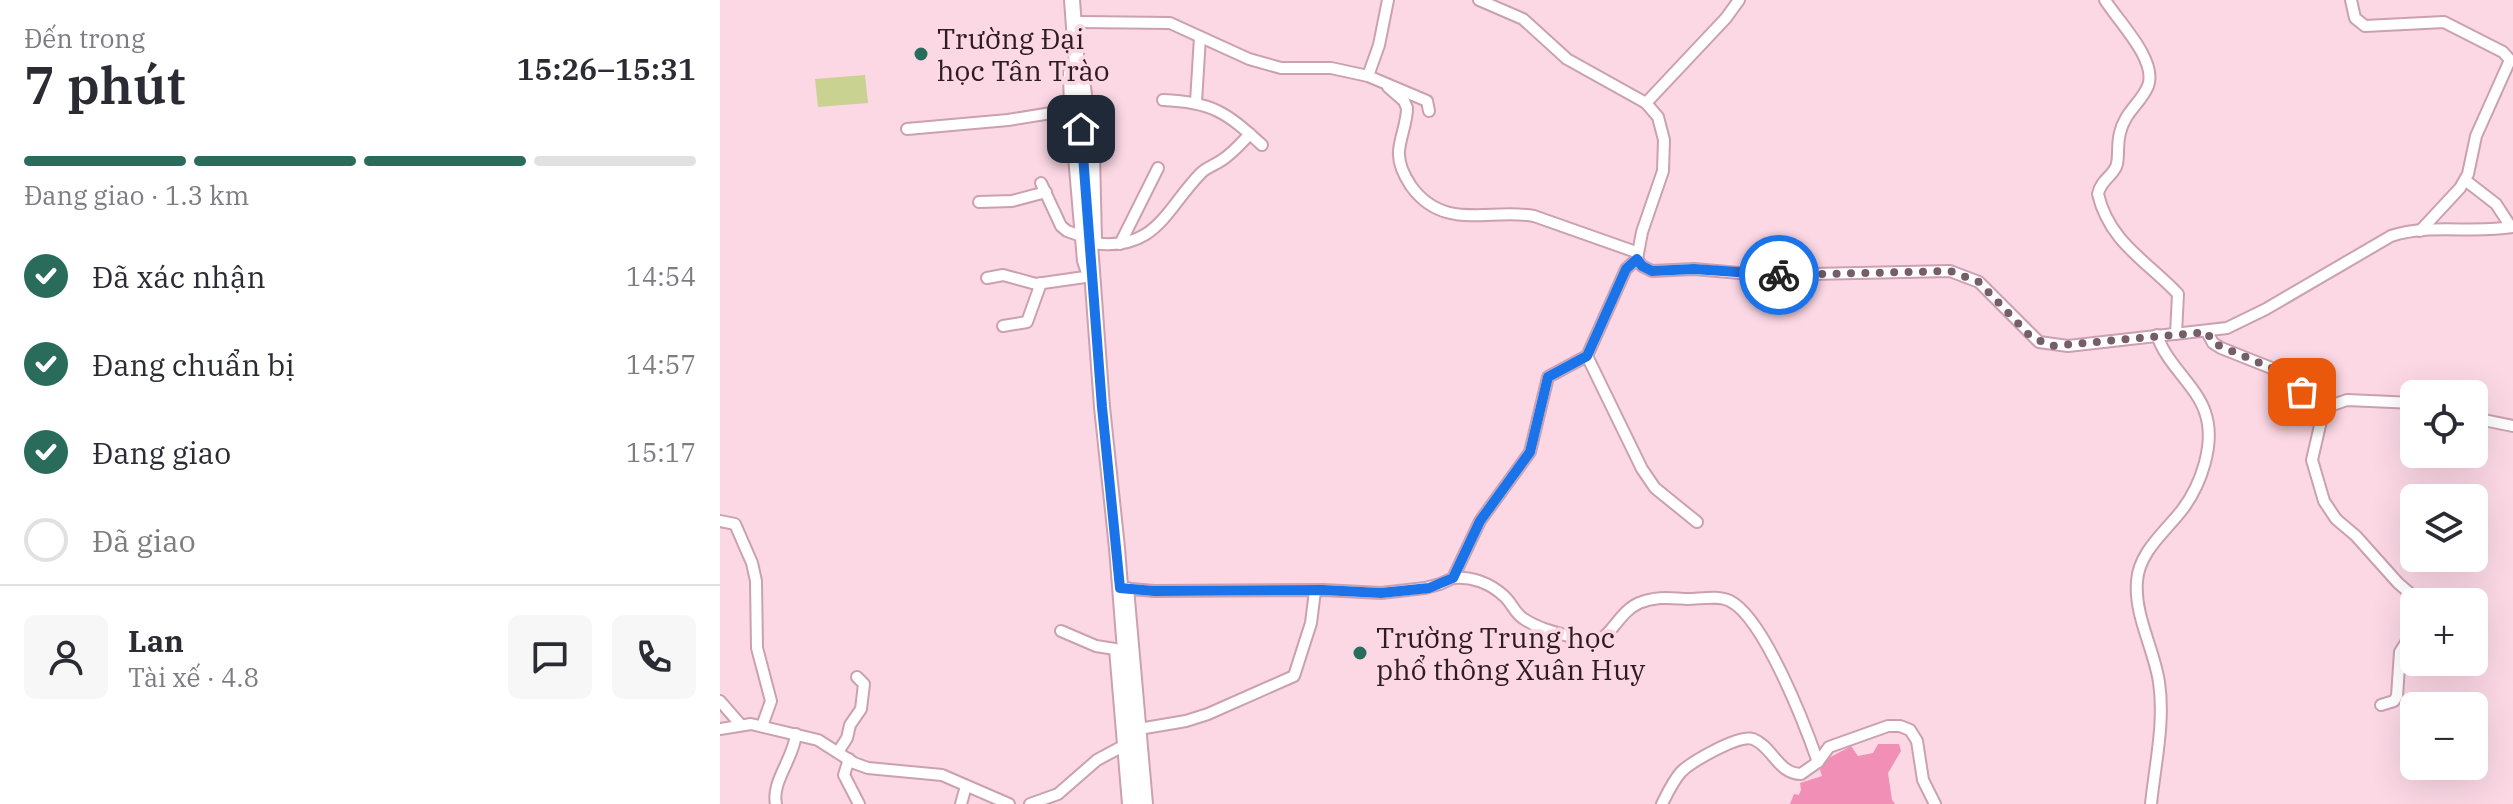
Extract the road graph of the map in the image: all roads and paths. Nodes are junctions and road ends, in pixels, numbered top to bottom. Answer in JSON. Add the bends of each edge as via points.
{"nodes":[{"id":1,"x":1072,"y":0,"type":"edge"},
{"id":2,"x":1080,"y":0,"type":"edge"},
{"id":3,"x":1388,"y":0,"type":"edge"},
{"id":4,"x":1479,"y":0,"type":"edge"},
{"id":5,"x":1739,"y":0,"type":"edge"},
{"id":6,"x":2105,"y":0,"type":"edge"},
{"id":7,"x":2351,"y":0,"type":"edge"},
{"id":8,"x":1080,"y":22,"type":"junction"},
{"id":9,"x":1200,"y":37,"type":"junction"},
{"id":10,"x":1079,"y":70,"type":"junction"},
{"id":11,"x":1368,"y":76,"type":"junction"},
{"id":12,"x":1383,"y":83,"type":"junction"},
{"id":13,"x":1163,"y":100,"type":"dead end"},
{"id":14,"x":1196,"y":102,"type":"junction"},
{"id":15,"x":1646,"y":103,"type":"junction"},
{"id":16,"x":1070,"y":110,"type":"junction"},
{"id":17,"x":1429,"y":111,"type":"dead end"},
{"id":18,"x":907,"y":129,"type":"dead end"},
{"id":19,"x":1250,"y":134,"type":"junction"},
{"id":20,"x":1262,"y":145,"type":"dead end"},
{"id":21,"x":1158,"y":168,"type":"dead end"},
{"id":22,"x":1084,"y":171,"type":"junction"},
{"id":23,"x":2465,"y":180,"type":"junction"},
{"id":24,"x":979,"y":202,"type":"dead end"},
{"id":25,"x":2512,"y":227,"type":"edge"},
{"id":26,"x":2420,"y":231,"type":"junction"},
{"id":27,"x":1089,"y":241,"type":"junction"},
{"id":28,"x":1120,"y":244,"type":"junction"},
{"id":29,"x":1637,"y":256,"type":"junction"},
{"id":30,"x":1092,"y":274,"type":"junction"},
{"id":31,"x":987,"y":278,"type":"dead end"},
{"id":32,"x":1041,"y":283,"type":"junction"},
{"id":33,"x":1101,"y":296,"type":"dead end"},
{"id":34,"x":1003,"y":326,"type":"dead end"},
{"id":35,"x":2207,"y":332,"type":"junction"},
{"id":36,"x":2176,"y":334,"type":"junction"},
{"id":37,"x":2157,"y":335,"type":"junction"},
{"id":38,"x":1587,"y":356,"type":"junction"},
{"id":39,"x":2400,"y":402,"type":"edge"},
{"id":40,"x":2324,"y":408,"type":"junction"},
{"id":41,"x":2488,"y":421,"type":"edge"},
{"id":42,"x":2513,"y":426,"type":"edge"},
{"id":43,"x":720,"y":521,"type":"edge"},
{"id":44,"x":1697,"y":522,"type":"dead end"},
{"id":45,"x":1453,"y":578,"type":"junction"},
{"id":46,"x":1124,"y":588,"type":"junction"},
{"id":47,"x":2406,"y":588,"type":"edge"},
{"id":48,"x":1315,"y":591,"type":"junction"},
{"id":49,"x":1061,"y":631,"type":"dead end"},
{"id":50,"x":2400,"y":652,"type":"edge"},
{"id":51,"x":857,"y":677,"type":"dead end"},
{"id":52,"x":720,"y":701,"type":"edge"},
{"id":53,"x":2381,"y":705,"type":"dead end"},
{"id":54,"x":740,"y":724,"type":"junction"},
{"id":55,"x":762,"y":726,"type":"junction"},
{"id":56,"x":720,"y":729,"type":"edge"},
{"id":57,"x":796,"y":734,"type":"junction"},
{"id":58,"x":1132,"y":738,"type":"junction"},
{"id":59,"x":838,"y":752,"type":"junction"},
{"id":60,"x":849,"y":759,"type":"junction"},
{"id":61,"x":1818,"y":762,"type":"junction"},
{"id":62,"x":966,"y":786,"type":"junction"},
{"id":63,"x":776,"y":804,"type":"edge"},
{"id":64,"x":859,"y":804,"type":"edge"},
{"id":65,"x":961,"y":804,"type":"edge"},
{"id":66,"x":1009,"y":804,"type":"edge"},
{"id":67,"x":1030,"y":804,"type":"edge"},
{"id":68,"x":1128,"y":804,"type":"edge"},
{"id":69,"x":1137,"y":804,"type":"edge"},
{"id":70,"x":1147,"y":804,"type":"edge"},
{"id":71,"x":1662,"y":804,"type":"edge"},
{"id":72,"x":1935,"y":804,"type":"edge"},
{"id":73,"x":2151,"y":804,"type":"edge"}],
"edges":[{"from":1,"to":10,"type":"highway"},
{"from":2,"to":8,"type":"street"},
{"from":3,"to":11,"type":"street"},
{"from":4,"to":15,"type":"street","via":[[1523,19],[1567,59]]},
{"from":5,"to":15,"type":"street"},
{"from":6,"to":36,"type":"street","via":[[2140,50],[2150,75],[2120,133],[2117,164],[2098,194],[2116,235],[2178,294]]},
{"from":7,"to":23,"type":"street","via":[[2355,18],[2365,26],[2444,22],[2510,60],[2476,136]]},
{"from":8,"to":9,"type":"street","via":[[1170,23]]},
{"from":8,"to":10,"type":"street"},
{"from":9,"to":11,"type":"street","via":[[1281,68],[1331,68]]},
{"from":9,"to":14,"type":"street"},
{"from":10,"to":16,"type":"street","via":[[1069,73]]},
{"from":10,"to":22,"type":"street"},
{"from":10,"to":27,"type":"highway"},
{"from":11,"to":12,"type":"street"},
{"from":12,"to":17,"type":"street","via":[[1427,101]]},
{"from":12,"to":29,"type":"street","via":[[1407,108],[1399,152],[1405,176],[1424,201],[1462,216],[1534,216]]},
{"from":13,"to":14,"type":"street"},
{"from":14,"to":19,"type":"street","via":[[1218,110]]},
{"from":15,"to":29,"type":"street","via":[[1663,130],[1664,161]]},
{"from":16,"to":18,"type":"street"},
{"from":16,"to":22,"type":"street"},
{"from":19,"to":20,"type":"street"},
{"from":19,"to":28,"type":"street","via":[[1200,174],[1158,226]]},
{"from":21,"to":28,"type":"street"},
{"from":22,"to":27,"type":"street"},
{"from":22,"to":27,"type":"street"},
{"from":23,"to":25,"type":"street","via":[[2496,204]]},
{"from":23,"to":26,"type":"street"},
{"from":24,"to":27,"type":"street","via":[[1012,201],[1043,187],[1061,226]]},
{"from":25,"to":26,"type":"street"},
{"from":26,"to":35,"type":"street","via":[[2391,236],[2239,324]]},
{"from":27,"to":28,"type":"street"},
{"from":27,"to":30,"type":"highway"},
{"from":27,"to":33,"type":"street"},
{"from":29,"to":37,"type":"street","via":[[1652,271],[1950,271],[1979,282],[2039,342],[2068,346]]},
{"from":29,"to":38,"type":"street","via":[[1626,269]]},
{"from":30,"to":32,"type":"street"},
{"from":30,"to":46,"type":"highway"},
{"from":31,"to":32,"type":"street","via":[[1003,275]]},
{"from":32,"to":34,"type":"street","via":[[1027,322]]},
{"from":35,"to":36,"type":"street"},
{"from":35,"to":40,"type":"street","via":[[2221,348],[2279,371]]},
{"from":36,"to":37,"type":"street"},
{"from":37,"to":73,"type":"street","via":[[2205,410],[2209,431],[2193,492],[2138,573],[2137,596],[2161,701]]},
{"from":38,"to":44,"type":"street","via":[[1642,469],[1655,488]]},
{"from":38,"to":45,"type":"street","via":[[1548,377],[1530,452],[1480,521]]},
{"from":39,"to":40,"type":"street","via":[[2347,400]]},
{"from":40,"to":47,"type":"street","via":[[2312,460],[2329,512]]},
{"from":41,"to":42,"type":"street"},
{"from":43,"to":55,"type":"street","via":[[735,524],[755,571],[757,648],[771,701]]},
{"from":45,"to":48,"type":"street","via":[[1403,591]]},
{"from":45,"to":61,"type":"street","via":[[1482,582],[1504,596],[1521,618],[1594,644],[1634,605],[1652,598],[1731,601],[1748,614],[1778,668]]},
{"from":46,"to":48,"type":"street"},
{"from":46,"to":58,"type":"highway"},
{"from":48,"to":58,"type":"street","via":[[1294,676],[1208,714]]},
{"from":49,"to":58,"type":"street","via":[[1115,649]]},
{"from":50,"to":53,"type":"street","via":[[2397,696]]},
{"from":51,"to":59,"type":"street","via":[[864,684],[861,709]]},
{"from":52,"to":54,"type":"street"},
{"from":54,"to":55,"type":"street"},
{"from":54,"to":56,"type":"street"},
{"from":55,"to":57,"type":"street"},
{"from":57,"to":59,"type":"street"},
{"from":57,"to":63,"type":"street","via":[[792,756],[774,792]]},
{"from":58,"to":67,"type":"street","via":[[1058,794]]},
{"from":58,"to":68,"type":"street"},
{"from":58,"to":69,"type":"highway"},
{"from":58,"to":70,"type":"street"},
{"from":59,"to":60,"type":"street"},
{"from":60,"to":62,"type":"street","via":[[870,768],[934,773]]},
{"from":60,"to":64,"type":"street","via":[[844,775]]},
{"from":61,"to":71,"type":"street","via":[[1807,772],[1794,774],[1755,739],[1745,738],[1686,768]]},
{"from":61,"to":72,"type":"street","via":[[1829,747],[1900,726],[1917,741],[1923,780]]},
{"from":62,"to":65,"type":"street"},
{"from":62,"to":66,"type":"street"}]}
